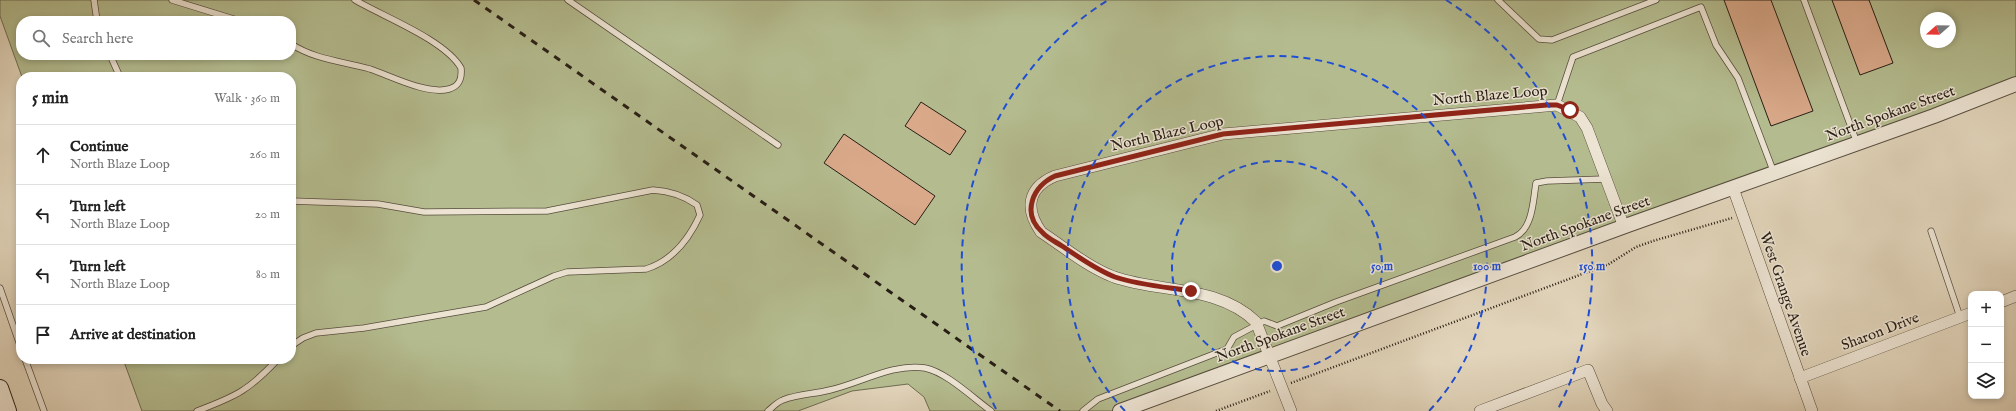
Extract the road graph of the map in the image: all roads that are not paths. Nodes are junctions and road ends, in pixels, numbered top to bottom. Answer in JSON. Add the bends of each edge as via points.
{"nodes":[{"id":1,"x":94,"y":0,"type":"edge"},
{"id":2,"x":172,"y":0,"type":"edge"},
{"id":3,"x":355,"y":0,"type":"edge"},
{"id":4,"x":568,"y":0,"type":"edge"},
{"id":5,"x":1498,"y":0,"type":"edge"},
{"id":6,"x":1506,"y":0,"type":"edge"},
{"id":7,"x":1656,"y":0,"type":"edge"},
{"id":8,"x":1804,"y":0,"type":"edge"},
{"id":9,"x":1506,"y":7,"type":"junction"},
{"id":10,"x":95,"y":16,"type":"edge"},
{"id":11,"x":224,"y":16,"type":"edge"},
{"id":12,"x":296,"y":47,"type":"edge"},
{"id":13,"x":112,"y":60,"type":"edge"},
{"id":14,"x":118,"y":72,"type":"edge"},
{"id":15,"x":2016,"y":84,"type":"edge"},
{"id":16,"x":1557,"y":105,"type":"junction"},
{"id":17,"x":1857,"y":144,"type":"junction"},
{"id":18,"x":778,"y":145,"type":"dead end"},
{"id":19,"x":1774,"y":173,"type":"junction"},
{"id":20,"x":1605,"y":179,"type":"junction"},
{"id":21,"x":1733,"y":188,"type":"junction"},
{"id":22,"x":296,"y":201,"type":"edge"},
{"id":23,"x":1624,"y":227,"type":"junction"},
{"id":24,"x":1930,"y":231,"type":"dead end"},
{"id":25,"x":0,"y":288,"type":"edge"},
{"id":26,"x":2016,"y":296,"type":"edge"},
{"id":27,"x":2004,"y":301,"type":"edge"},
{"id":28,"x":1968,"y":314,"type":"edge"},
{"id":29,"x":1960,"y":317,"type":"junction"},
{"id":30,"x":1257,"y":325,"type":"junction"},
{"id":31,"x":16,"y":334,"type":"edge"},
{"id":32,"x":296,"y":343,"type":"edge"},
{"id":33,"x":1268,"y":356,"type":"junction"},
{"id":34,"x":27,"y":364,"type":"edge"},
{"id":35,"x":273,"y":364,"type":"edge"},
{"id":36,"x":1800,"y":378,"type":"junction"},
{"id":37,"x":0,"y":388,"type":"edge"},
{"id":38,"x":8,"y":411,"type":"edge"},
{"id":39,"x":44,"y":411,"type":"edge"},
{"id":40,"x":197,"y":411,"type":"edge"},
{"id":41,"x":768,"y":411,"type":"edge"},
{"id":42,"x":991,"y":411,"type":"edge"},
{"id":43,"x":1083,"y":411,"type":"edge"},
{"id":44,"x":1120,"y":411,"type":"edge"},
{"id":45,"x":1291,"y":411,"type":"edge"},
{"id":46,"x":1480,"y":411,"type":"edge"},
{"id":47,"x":1607,"y":411,"type":"edge"},
{"id":48,"x":1812,"y":411,"type":"edge"}],
"edges":[{"from":1,"to":10,"type":"lane"},
{"from":2,"to":11,"type":"lane"},
{"from":3,"to":12,"type":"lane","via":[[445,49],[461,68],[461,80],[458,85],[440,90],[421,87],[370,69],[316,57]]},
{"from":4,"to":18,"type":"lane"},
{"from":5,"to":9,"type":"lane"},
{"from":6,"to":9,"type":"lane"},
{"from":7,"to":9,"type":"lane","via":[[1552,40],[1539,39]]},
{"from":8,"to":17,"type":"lane"},
{"from":13,"to":14,"type":"lane"},
{"from":15,"to":17,"type":"street","name":"North Spokane Street"},
{"from":16,"to":19,"type":"lane","via":[[1573,57],[1701,7],[1716,45],[1738,78]]},
{"from":16,"to":20,"type":"street","name":"North Blaze Loop","via":[[1580,117],[1587,128]]},
{"from":16,"to":30,"type":"street","name":"North Blaze Loop","via":[[1223,134],[1055,176],[1046,180],[1034,194],[1030,203],[1031,212],[1041,232],[1099,271],[1142,284],[1207,295],[1248,314]]},
{"from":17,"to":19,"type":"street","name":"North Spokane Street"},
{"from":19,"to":21,"type":"street","name":"North Spokane Street"},
{"from":20,"to":23,"type":"street","name":"North Blaze Loop"},
{"from":20,"to":30,"type":"lane","via":[[1546,180],[1536,184],[1530,217],[1521,234],[1277,326],[1264,321]]},
{"from":21,"to":23,"type":"street","name":"North Spokane Street"},
{"from":21,"to":36,"type":"street","name":"West Grange Avenue"},
{"from":22,"to":32,"type":"lane","via":[[378,204],[424,212],[547,211],[653,190],[666,190],[697,205],[700,215],[683,244],[658,265],[640,269],[567,272],[486,307],[364,328],[316,333]]},
{"from":23,"to":33,"type":"street","name":"North Spokane Street"},
{"from":24,"to":29,"type":"lane"},
{"from":25,"to":31,"type":"lane"},
{"from":26,"to":27,"type":"street"},
{"from":28,"to":29,"type":"street","name":"Sharon Drive"},
{"from":29,"to":36,"type":"street","name":"Sharon Drive"},
{"from":30,"to":33,"type":"street","name":"North Blaze Loop"},
{"from":30,"to":43,"type":"lane","via":[[1234,338],[1227,349],[1098,399]]},
{"from":33,"to":44,"type":"street","name":"North Spokane Street"},
{"from":33,"to":45,"type":"street","name":"North Blaze Loop"},
{"from":34,"to":39,"type":"lane"},
{"from":35,"to":40,"type":"lane","via":[[248,389]]},
{"from":36,"to":48,"type":"street","name":"West Grange Avenue"},
{"from":37,"to":38,"type":"main road"},
{"from":41,"to":42,"type":"lane","via":[[789,398],[830,390],[869,377],[924,368],[937,373]]},
{"from":46,"to":47,"type":"street","via":[[1588,370]]}]}
